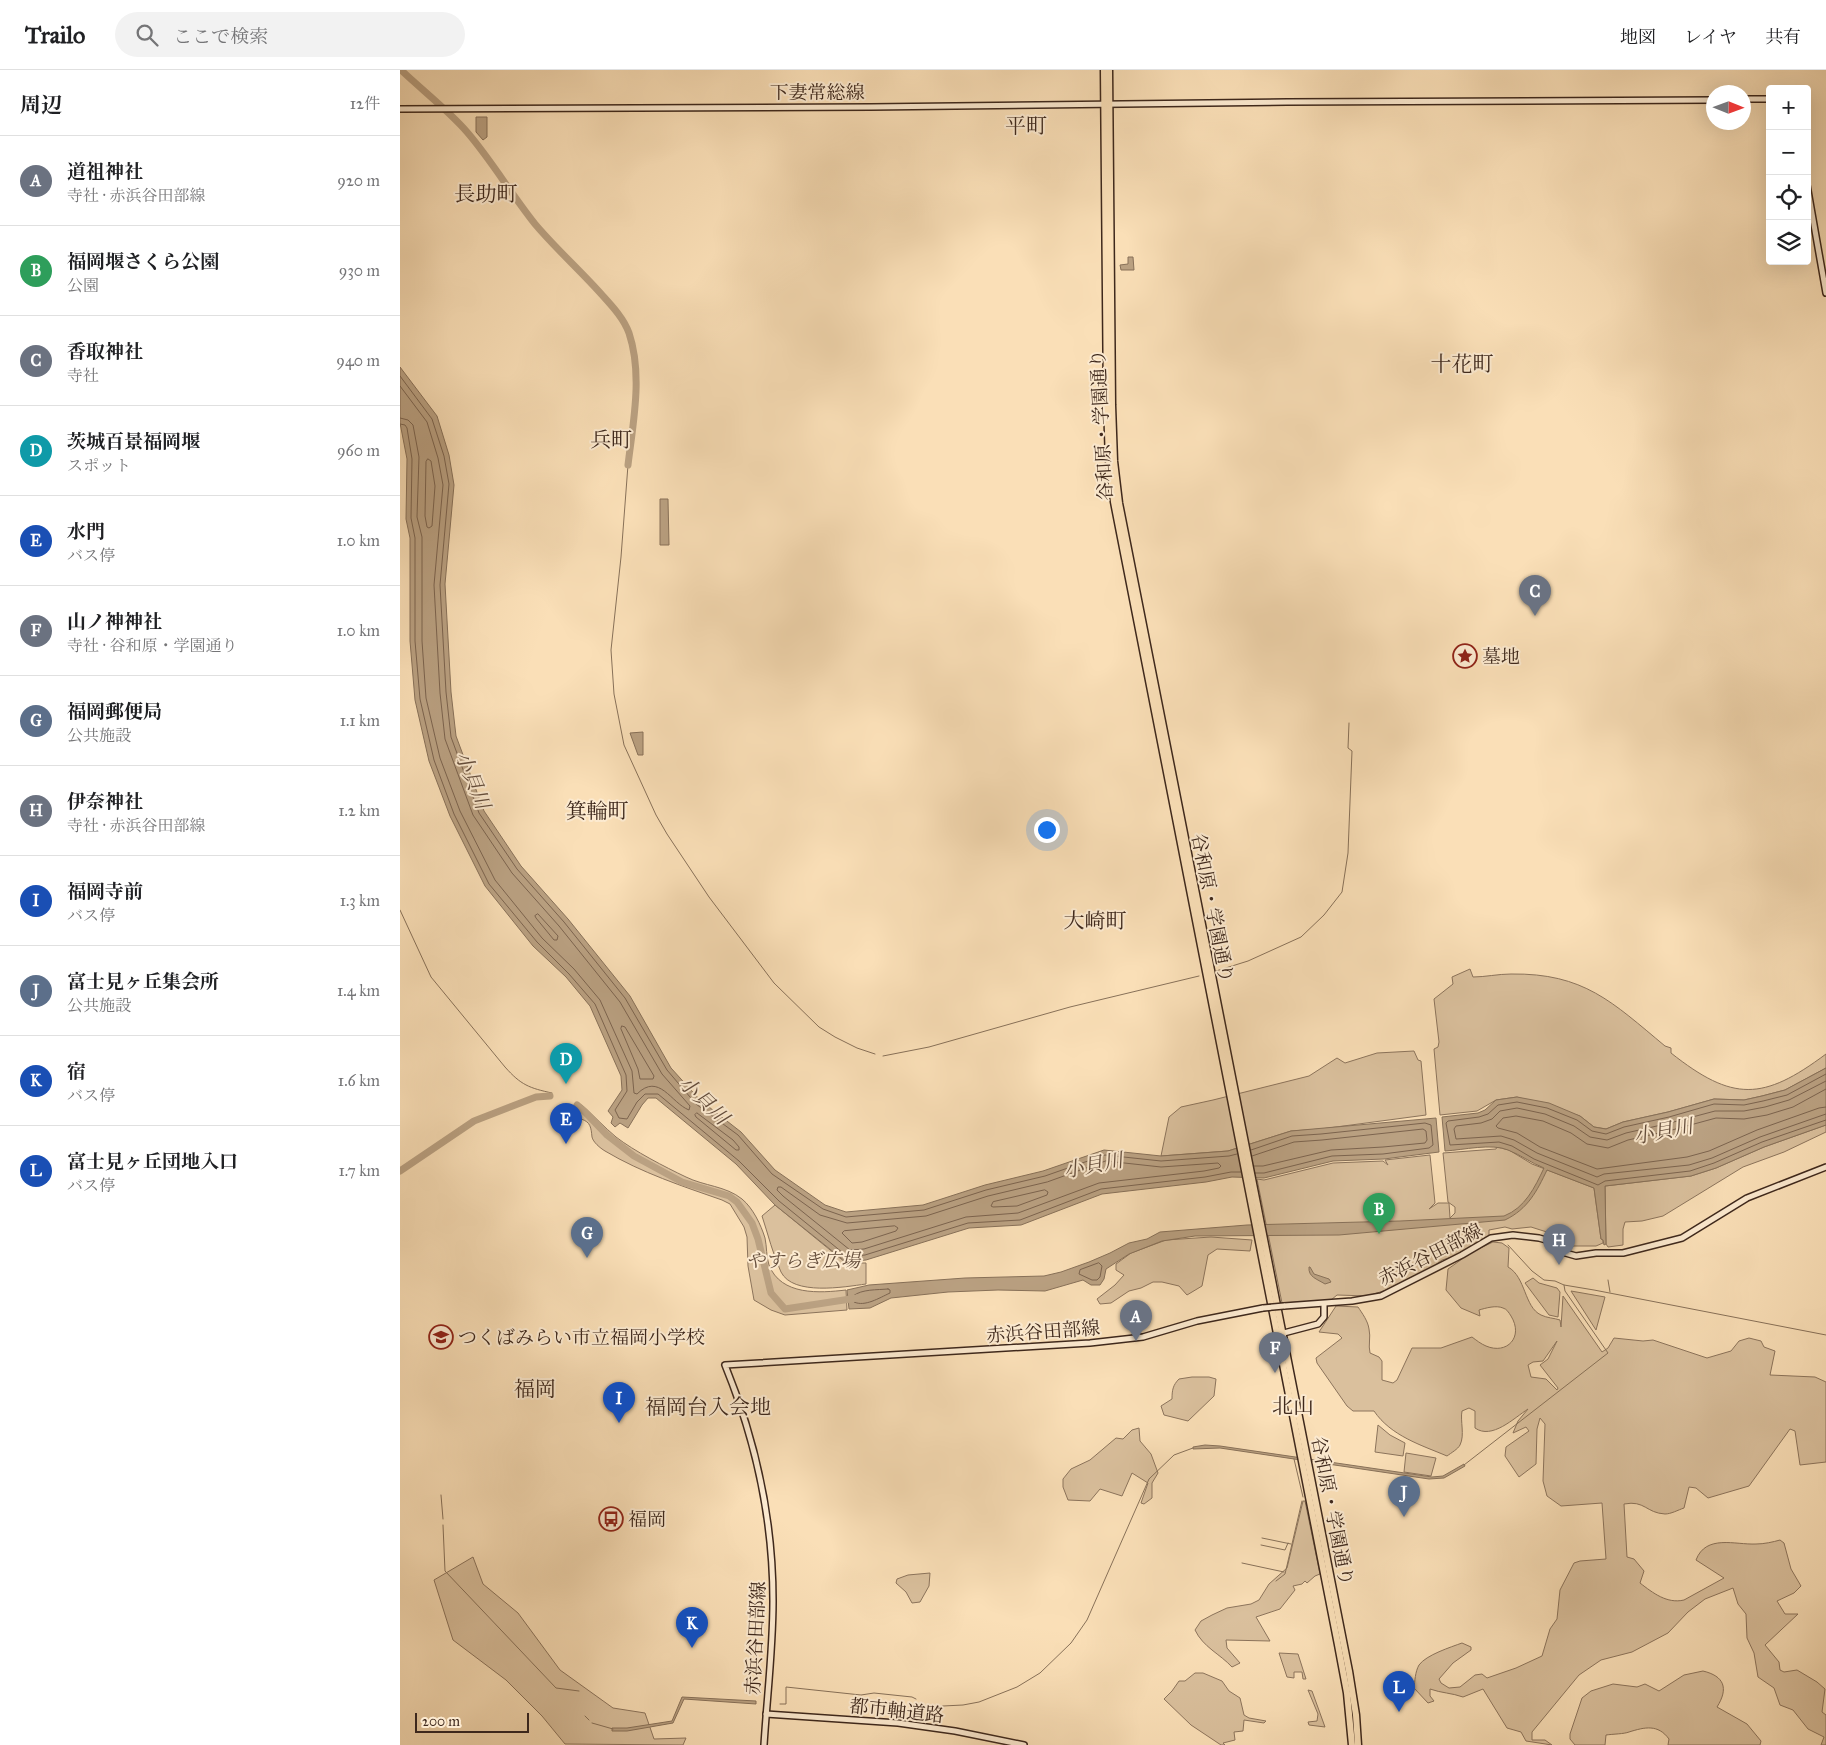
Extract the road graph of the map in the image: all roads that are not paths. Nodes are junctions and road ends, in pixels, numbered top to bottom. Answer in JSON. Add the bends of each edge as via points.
{"nodes":[{"id":1,"x":1104,"y":70,"type":"edge"},
{"id":2,"x":1109,"y":70,"type":"edge"},
{"id":3,"x":1751,"y":99,"type":"edge"},
{"id":4,"x":1766,"y":99,"type":"edge"},
{"id":5,"x":1706,"y":100,"type":"edge"},
{"id":6,"x":1107,"y":104,"type":"junction"},
{"id":7,"x":400,"y":109,"type":"edge"},
{"id":8,"x":1811,"y":208,"type":"edge"},
{"id":9,"x":1826,"y":293,"type":"edge"},
{"id":10,"x":1826,"y":1167,"type":"edge"},
{"id":11,"x":1324,"y":1304,"type":"junction"},
{"id":12,"x":1280,"y":1334,"type":"junction"},
{"id":13,"x":766,"y":1714,"type":"junction"},
{"id":14,"x":764,"y":1745,"type":"edge"},
{"id":15,"x":1024,"y":1745,"type":"edge"},
{"id":16,"x":1352,"y":1745,"type":"edge"},
{"id":17,"x":1358,"y":1745,"type":"edge"}],
"edges":[{"from":1,"to":6,"type":"highway","name":"谷和原・学園通り"},
{"from":2,"to":6,"type":"highway","name":"谷和原・学園通り"},
{"from":3,"to":4,"type":"main road"},
{"from":5,"to":6,"type":"main road","name":"下妻常総線"},
{"from":6,"to":7,"type":"main road","name":"下妻常総線"},
{"from":6,"to":12,"type":"highway","name":"谷和原・学園通り","via":[[1107,405],[1112,489]]},
{"from":8,"to":9,"type":"main road"},
{"from":10,"to":11,"type":"main road","name":"赤浜谷田部線","via":[[1747,1198],[1682,1238],[1650,1247],[1623,1253],[1576,1256],[1562,1252],[1539,1238],[1513,1235],[1491,1238],[1381,1296]]},
{"from":11,"to":12,"type":"main road","via":[[1324,1317],[1318,1324]]},
{"from":11,"to":13,"type":"main road","name":"赤浜谷田部線","bridge":true,"via":[[1263,1308],[1197,1320],[1127,1340],[725,1365],[757,1458],[770,1530],[773,1602]]},
{"from":12,"to":16,"type":"highway","name":"谷和原・学園通り","via":[[1346,1683]]},
{"from":12,"to":17,"type":"highway","name":"谷和原・学園通り","via":[[1353,1694]]},
{"from":13,"to":14,"type":"main road","name":"赤浜谷田部線"},
{"from":13,"to":15,"type":"main road","name":"都市軸道路","via":[[898,1723],[955,1730]]}]}
